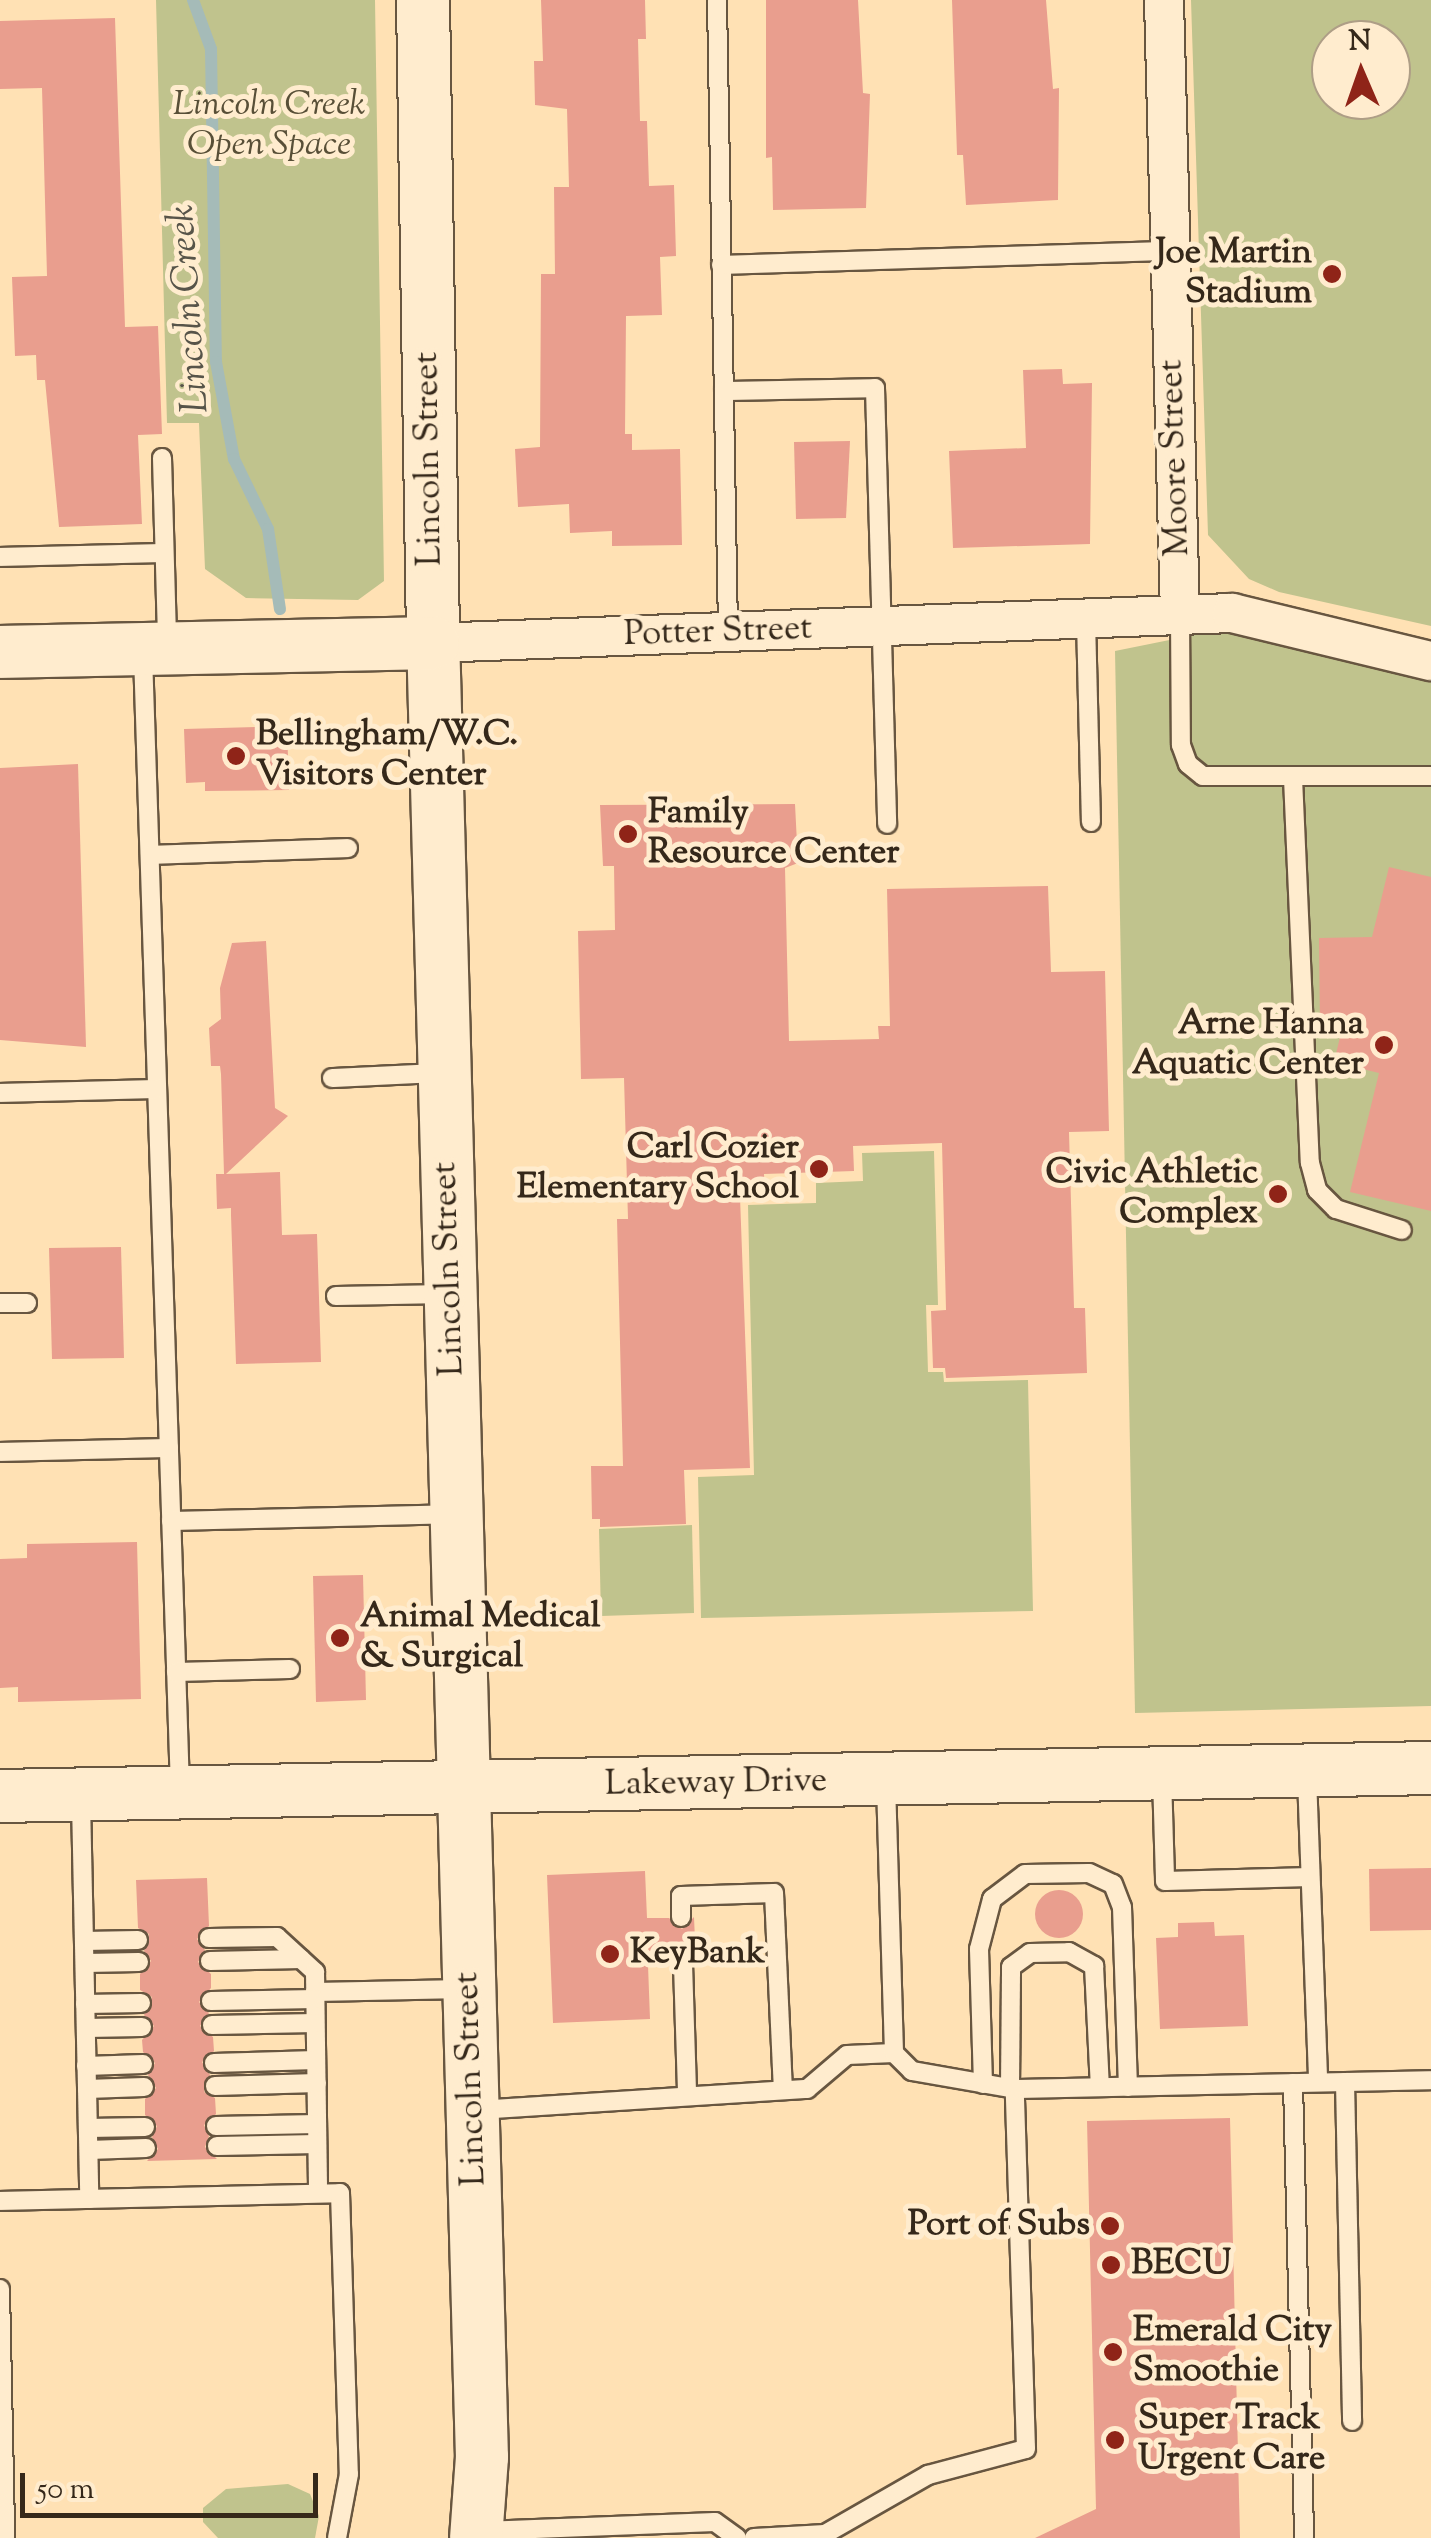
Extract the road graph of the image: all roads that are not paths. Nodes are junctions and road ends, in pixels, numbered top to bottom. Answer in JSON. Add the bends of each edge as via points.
{"nodes":[{"id":1,"x":424,"y":0,"type":"edge"},
{"id":2,"x":716,"y":0,"type":"edge"},
{"id":3,"x":1164,"y":0,"type":"edge"},
{"id":4,"x":1170,"y":251,"type":"junction"},
{"id":5,"x":722,"y":265,"type":"junction"},
{"id":6,"x":724,"y":391,"type":"junction"},
{"id":7,"x":162,"y":458,"type":"dead end"},
{"id":8,"x":164,"y":553,"type":"junction"},
{"id":9,"x":0,"y":557,"type":"edge"},
{"id":10,"x":1180,"y":616,"type":"junction"},
{"id":11,"x":1086,"y":620,"type":"junction"},
{"id":12,"x":881,"y":627,"type":"junction"},
{"id":13,"x":728,"y":632,"type":"junction"},
{"id":14,"x":433,"y":642,"type":"junction"},
{"id":15,"x":155,"y":649,"type":"junction"},
{"id":16,"x":0,"y":652,"type":"edge"},
{"id":17,"x":1431,"y":661,"type":"edge"},
{"id":18,"x":1431,"y":776,"type":"edge"},
{"id":19,"x":1292,"y":778,"type":"junction"},
{"id":20,"x":1091,"y":822,"type":"dead end"},
{"id":21,"x":887,"y":824,"type":"dead end"},
{"id":22,"x":348,"y":848,"type":"dead end"},
{"id":23,"x":150,"y":855,"type":"junction"},
{"id":24,"x":445,"y":1073,"type":"junction"},
{"id":25,"x":332,"y":1078,"type":"dead end"},
{"id":26,"x":157,"y":1089,"type":"junction"},
{"id":27,"x":0,"y":1094,"type":"edge"},
{"id":28,"x":1402,"y":1230,"type":"dead end"},
{"id":29,"x":451,"y":1294,"type":"junction"},
{"id":30,"x":336,"y":1296,"type":"dead end"},
{"id":31,"x":0,"y":1303,"type":"edge"},
{"id":32,"x":27,"y":1303,"type":"dead end"},
{"id":33,"x":169,"y":1448,"type":"junction"},
{"id":34,"x":0,"y":1452,"type":"edge"},
{"id":35,"x":457,"y":1514,"type":"junction"},
{"id":36,"x":171,"y":1520,"type":"junction"},
{"id":37,"x":290,"y":1669,"type":"dead end"},
{"id":38,"x":176,"y":1672,"type":"junction"},
{"id":39,"x":1431,"y":1768,"type":"edge"},
{"id":40,"x":1307,"y":1771,"type":"junction"},
{"id":41,"x":1162,"y":1774,"type":"junction"},
{"id":42,"x":886,"y":1780,"type":"junction"},
{"id":43,"x":464,"y":1790,"type":"junction"},
{"id":44,"x":180,"y":1794,"type":"junction"},
{"id":45,"x":0,"y":1796,"type":"edge"},
{"id":46,"x":81,"y":1796,"type":"junction"},
{"id":47,"x":1310,"y":1877,"type":"junction"},
{"id":48,"x":681,"y":1917,"type":"dead end"},
{"id":49,"x":209,"y":1938,"type":"dead end"},
{"id":50,"x":138,"y":1940,"type":"dead end"},
{"id":51,"x":84,"y":1941,"type":"junction"},
{"id":52,"x":300,"y":1959,"type":"junction"},
{"id":53,"x":210,"y":1961,"type":"dead end"},
{"id":54,"x":139,"y":1962,"type":"dead end"},
{"id":55,"x":85,"y":1963,"type":"junction"},
{"id":56,"x":683,"y":1964,"type":"dead end"},
{"id":57,"x":469,"y":1989,"type":"junction"},
{"id":58,"x":315,"y":1995,"type":"junction"},
{"id":59,"x":212,"y":2001,"type":"dead end"},
{"id":60,"x":141,"y":2003,"type":"dead end"},
{"id":61,"x":85,"y":2004,"type":"junction"},
{"id":62,"x":316,"y":2022,"type":"junction"},
{"id":63,"x":212,"y":2025,"type":"dead end"},
{"id":64,"x":142,"y":2027,"type":"dead end"},
{"id":65,"x":86,"y":2028,"type":"junction"},
{"id":66,"x":894,"y":2053,"type":"junction"},
{"id":67,"x":316,"y":2060,"type":"junction"},
{"id":68,"x":214,"y":2062,"type":"dead end"},
{"id":69,"x":143,"y":2064,"type":"dead end"},
{"id":70,"x":86,"y":2066,"type":"junction"},
{"id":71,"x":1431,"y":2080,"type":"edge"},
{"id":72,"x":1318,"y":2082,"type":"junction"},
{"id":73,"x":1345,"y":2082,"type":"junction"},
{"id":74,"x":1293,"y":2083,"type":"junction"},
{"id":75,"x":317,"y":2084,"type":"junction"},
{"id":76,"x":983,"y":2084,"type":"junction"},
{"id":77,"x":215,"y":2086,"type":"dead end"},
{"id":78,"x":1100,"y":2087,"type":"junction"},
{"id":79,"x":1128,"y":2087,"type":"junction"},
{"id":80,"x":144,"y":2088,"type":"dead end"},
{"id":81,"x":87,"y":2089,"type":"junction"},
{"id":82,"x":1012,"y":2089,"type":"junction"},
{"id":83,"x":784,"y":2090,"type":"junction"},
{"id":84,"x":688,"y":2093,"type":"junction"},
{"id":85,"x":473,"y":2110,"type":"junction"},
{"id":86,"x":317,"y":2124,"type":"junction"},
{"id":87,"x":216,"y":2126,"type":"dead end"},
{"id":88,"x":146,"y":2127,"type":"dead end"},
{"id":89,"x":88,"y":2128,"type":"junction"},
{"id":90,"x":318,"y":2144,"type":"junction"},
{"id":91,"x":217,"y":2146,"type":"dead end"},
{"id":92,"x":146,"y":2148,"type":"dead end"},
{"id":93,"x":88,"y":2150,"type":"junction"},
{"id":94,"x":318,"y":2193,"type":"junction"},
{"id":95,"x":90,"y":2199,"type":"junction"},
{"id":96,"x":0,"y":2201,"type":"edge"},
{"id":97,"x":0,"y":2289,"type":"edge"},
{"id":98,"x":1352,"y":2422,"type":"dead end"},
{"id":99,"x":476,"y":2534,"type":"edge"},
{"id":100,"x":5,"y":2538,"type":"edge"},
{"id":101,"x":338,"y":2538,"type":"edge"},
{"id":102,"x":737,"y":2538,"type":"edge"},
{"id":103,"x":754,"y":2538,"type":"edge"},
{"id":104,"x":1304,"y":2538,"type":"edge"}],
"edges":[{"from":1,"to":14,"type":"street","name":"Lincoln Street"},
{"from":2,"to":5,"type":"lane"},
{"from":3,"to":4,"type":"street","name":"Moore Street"},
{"from":4,"to":5,"type":"lane"},
{"from":4,"to":10,"type":"street","name":"Moore Street"},
{"from":5,"to":6,"type":"lane"},
{"from":6,"to":12,"type":"lane","via":[[875,388]]},
{"from":6,"to":13,"type":"lane"},
{"from":7,"to":8,"type":"lane"},
{"from":8,"to":9,"type":"lane"},
{"from":8,"to":15,"type":"lane"},
{"from":10,"to":11,"type":"street","name":"Potter Street"},
{"from":10,"to":17,"type":"street","name":"Potter Street","via":[[1232,613]]},
{"from":10,"to":19,"type":"lane","via":[[1181,745],[1188,764],[1222,780]]},
{"from":11,"to":12,"type":"street","name":"Potter Street"},
{"from":11,"to":20,"type":"lane"},
{"from":12,"to":13,"type":"street","name":"Potter Street"},
{"from":12,"to":21,"type":"lane"},
{"from":13,"to":14,"type":"street","name":"Potter Street"},
{"from":14,"to":15,"type":"street","name":"Potter Street"},
{"from":14,"to":24,"type":"street","name":"Lincoln Street"},
{"from":15,"to":16,"type":"street","name":"Potter Street"},
{"from":15,"to":23,"type":"lane"},
{"from":18,"to":19,"type":"lane"},
{"from":19,"to":28,"type":"lane","via":[[1310,1163],[1318,1190],[1336,1209]]},
{"from":22,"to":23,"type":"lane"},
{"from":23,"to":26,"type":"lane"},
{"from":24,"to":25,"type":"lane"},
{"from":24,"to":29,"type":"street","name":"Lincoln Street"},
{"from":26,"to":27,"type":"lane"},
{"from":26,"to":33,"type":"lane"},
{"from":29,"to":30,"type":"lane"},
{"from":29,"to":35,"type":"street","name":"Lincoln Street"},
{"from":31,"to":32,"type":"lane"},
{"from":33,"to":34,"type":"lane"},
{"from":33,"to":36,"type":"lane"},
{"from":35,"to":36,"type":"lane"},
{"from":35,"to":43,"type":"street","name":"Lincoln Street"},
{"from":36,"to":38,"type":"lane"},
{"from":37,"to":38,"type":"lane"},
{"from":38,"to":44,"type":"lane"},
{"from":39,"to":40,"type":"street","name":"Lakeway Drive"},
{"from":40,"to":41,"type":"street","name":"Lakeway Drive"},
{"from":40,"to":47,"type":"lane"},
{"from":41,"to":42,"type":"street","name":"Lakeway Drive"},
{"from":41,"to":47,"type":"lane","via":[[1165,1881]]},
{"from":42,"to":43,"type":"street","name":"Lakeway Drive"},
{"from":42,"to":66,"type":"lane"},
{"from":43,"to":44,"type":"street","name":"Lakeway Drive"},
{"from":43,"to":57,"type":"street","name":"Lincoln Street"},
{"from":44,"to":46,"type":"street","name":"Lakeway Drive"},
{"from":45,"to":46,"type":"street","name":"Lakeway Drive"},
{"from":46,"to":51,"type":"lane"},
{"from":47,"to":72,"type":"lane"},
{"from":48,"to":83,"type":"lane","via":[[680,1896],[774,1893]]},
{"from":49,"to":52,"type":"lane","via":[[278,1937]]},
{"from":50,"to":51,"type":"lane"},
{"from":51,"to":55,"type":"lane"},
{"from":52,"to":53,"type":"lane"},
{"from":52,"to":58,"type":"lane","via":[[314,1972]]},
{"from":54,"to":55,"type":"lane"},
{"from":55,"to":61,"type":"lane"},
{"from":56,"to":84,"type":"lane"},
{"from":57,"to":58,"type":"lane"},
{"from":57,"to":85,"type":"street","name":"Lincoln Street"},
{"from":58,"to":59,"type":"lane"},
{"from":58,"to":62,"type":"lane"},
{"from":60,"to":61,"type":"lane"},
{"from":61,"to":65,"type":"lane"},
{"from":62,"to":63,"type":"lane"},
{"from":62,"to":67,"type":"lane"},
{"from":64,"to":65,"type":"lane"},
{"from":65,"to":70,"type":"lane"},
{"from":66,"to":76,"type":"lane","via":[[912,2070]]},
{"from":66,"to":83,"type":"lane","via":[[848,2055],[808,2089]]},
{"from":67,"to":68,"type":"lane"},
{"from":67,"to":75,"type":"lane"},
{"from":69,"to":70,"type":"lane"},
{"from":70,"to":81,"type":"lane"},
{"from":71,"to":73,"type":"lane"},
{"from":72,"to":73,"type":"lane"},
{"from":72,"to":74,"type":"lane"},
{"from":73,"to":98,"type":"lane"},
{"from":74,"to":79,"type":"lane"},
{"from":74,"to":104,"type":"lane"},
{"from":75,"to":77,"type":"lane"},
{"from":75,"to":86,"type":"lane"},
{"from":76,"to":79,"type":"lane","via":[[979,1948],[992,1899],[1025,1874],[1090,1872],[1113,1884],[1122,1907]]},
{"from":76,"to":82,"type":"lane"},
{"from":78,"to":79,"type":"lane"},
{"from":78,"to":82,"type":"lane"},
{"from":78,"to":82,"type":"lane","via":[[1094,1966],[1070,1952],[1030,1953],[1010,1967]]},
{"from":80,"to":81,"type":"lane"},
{"from":81,"to":89,"type":"lane"},
{"from":82,"to":103,"type":"lane","via":[[1026,2449],[928,2475],[825,2534]]},
{"from":83,"to":84,"type":"lane"},
{"from":84,"to":85,"type":"lane","via":[[640,2094],[600,2106]]},
{"from":85,"to":99,"type":"street","name":"Lincoln Street","via":[[482,2456]]},
{"from":86,"to":87,"type":"lane"},
{"from":86,"to":90,"type":"lane"},
{"from":88,"to":89,"type":"lane"},
{"from":89,"to":93,"type":"lane"},
{"from":90,"to":91,"type":"lane"},
{"from":90,"to":94,"type":"lane"},
{"from":92,"to":93,"type":"lane"},
{"from":93,"to":95,"type":"lane"},
{"from":94,"to":95,"type":"lane"},
{"from":94,"to":101,"type":"lane","via":[[340,2193],[349,2474]]},
{"from":95,"to":96,"type":"lane"},
{"from":97,"to":100,"type":"lane"},
{"from":99,"to":102,"type":"lane","via":[[715,2522]]}]}
